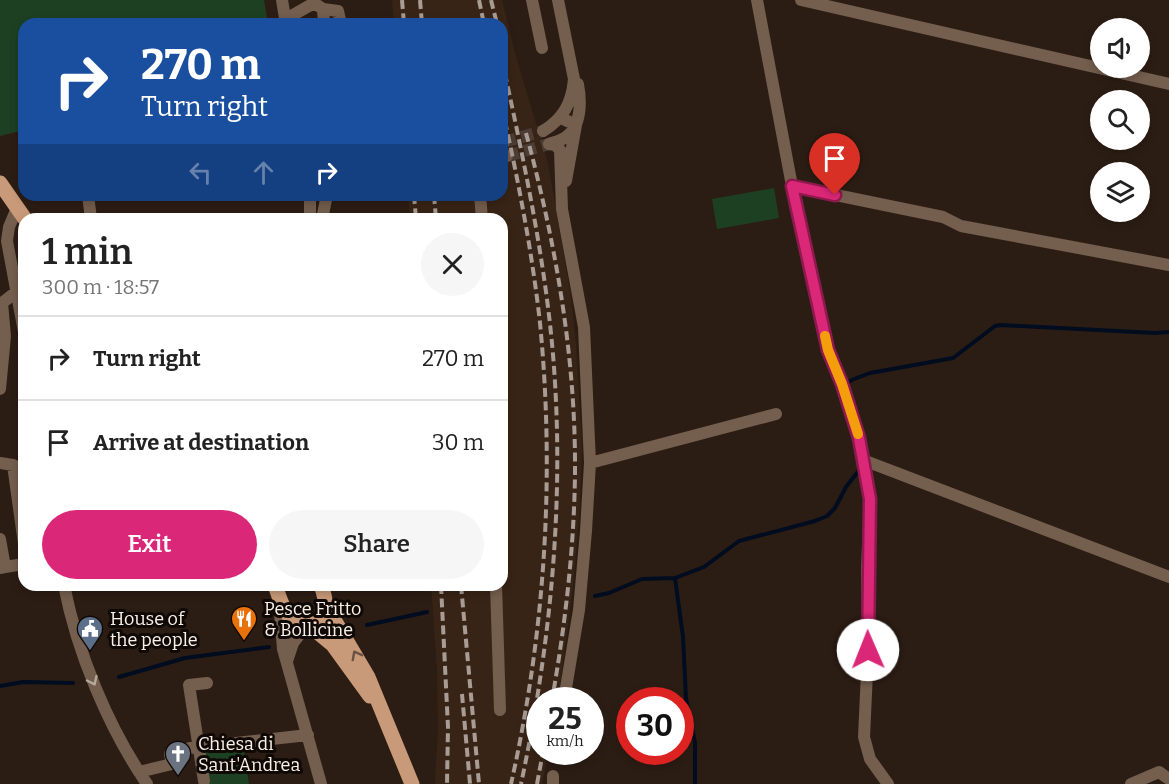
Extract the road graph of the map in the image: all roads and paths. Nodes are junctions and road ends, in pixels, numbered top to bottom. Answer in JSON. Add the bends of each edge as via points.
{"nodes":[{"id":1,"x":282,"y":0,"type":"edge"},
{"id":2,"x":532,"y":0,"type":"edge"},
{"id":3,"x":558,"y":0,"type":"edge"},
{"id":4,"x":757,"y":0,"type":"edge"},
{"id":5,"x":801,"y":0,"type":"edge"},
{"id":6,"x":317,"y":4,"type":"edge"},
{"id":7,"x":285,"y":18,"type":"edge"},
{"id":8,"x":291,"y":18,"type":"edge"},
{"id":9,"x":340,"y":18,"type":"edge"},
{"id":10,"x":542,"y":48,"type":"dead end"},
{"id":11,"x":572,"y":70,"type":"junction"},
{"id":12,"x":1169,"y":84,"type":"edge"},
{"id":13,"x":561,"y":118,"type":"junction"},
{"id":14,"x":576,"y":125,"type":"junction"},
{"id":15,"x":543,"y":131,"type":"tunnel mouth"},
{"id":16,"x":0,"y":183,"type":"edge"},
{"id":17,"x":792,"y":186,"type":"junction"},
{"id":18,"x":562,"y":209,"type":"junction"},
{"id":19,"x":20,"y":213,"type":"edge"},
{"id":20,"x":18,"y":217,"type":"edge"},
{"id":21,"x":1169,"y":265,"type":"edge"},
{"id":22,"x":16,"y":292,"type":"junction"},
{"id":23,"x":18,"y":300,"type":"edge"},
{"id":24,"x":0,"y":389,"type":"edge"},
{"id":25,"x":776,"y":414,"type":"dead end"},
{"id":26,"x":863,"y":460,"type":"junction"},
{"id":27,"x":0,"y":463,"type":"edge"},
{"id":28,"x":590,"y":463,"type":"junction"},
{"id":29,"x":18,"y":501,"type":"edge"},
{"id":30,"x":0,"y":539,"type":"edge"},
{"id":31,"x":18,"y":565,"type":"edge"},
{"id":32,"x":2,"y":567,"type":"edge"},
{"id":33,"x":1169,"y":577,"type":"edge"},
{"id":34,"x":66,"y":591,"type":"edge"},
{"id":35,"x":276,"y":591,"type":"edge"},
{"id":36,"x":322,"y":591,"type":"edge"},
{"id":37,"x":496,"y":591,"type":"edge"},
{"id":38,"x":279,"y":601,"type":"junction"},
{"id":39,"x":326,"y":606,"type":"junction"},
{"id":40,"x":308,"y":626,"type":"junction"},
{"id":41,"x":287,"y":661,"type":"junction"},
{"id":42,"x":207,"y":682,"type":"dead end"},
{"id":43,"x":566,"y":687,"type":"edge"},
{"id":44,"x":380,"y":707,"type":"junction"},
{"id":45,"x":500,"y":710,"type":"dead end"},
{"id":46,"x":308,"y":735,"type":"junction"},
{"id":47,"x":198,"y":747,"type":"junction"},
{"id":48,"x":139,"y":772,"type":"junction"},
{"id":49,"x":1166,"y":773,"type":"edge"},
{"id":50,"x":204,"y":781,"type":"dead end"},
{"id":51,"x":147,"y":784,"type":"edge"},
{"id":52,"x":321,"y":784,"type":"edge"},
{"id":53,"x":412,"y":784,"type":"edge"},
{"id":54,"x":888,"y":784,"type":"edge"},
{"id":55,"x":1131,"y":784,"type":"edge"}],
"edges":[{"from":1,"to":7,"type":"street"},
{"from":2,"to":10,"type":"street"},
{"from":3,"to":11,"type":"street"},
{"from":4,"to":17,"type":"street"},
{"from":5,"to":12,"type":"street"},
{"from":6,"to":8,"type":"street"},
{"from":6,"to":9,"type":"street","via":[[338,11]]},
{"from":11,"to":13,"type":"street","via":[[573,88]]},
{"from":11,"to":14,"type":"street","via":[[580,103]]},
{"from":13,"to":14,"type":"street"},
{"from":13,"to":15,"type":"street"},
{"from":14,"to":18,"type":"street"},
{"from":14,"to":18,"type":"street","via":[[566,138],[549,144],[560,150]]},
{"from":16,"to":19,"type":"main road"},
{"from":17,"to":21,"type":"street","via":[[943,217],[961,226]]},
{"from":17,"to":26,"type":"street","via":[[828,350]]},
{"from":18,"to":28,"type":"street","via":[[584,327]]},
{"from":20,"to":22,"type":"street","via":[[9,227],[7,241]]},
{"from":22,"to":23,"type":"street"},
{"from":22,"to":24,"type":"street","via":[[2,303],[5,336]]},
{"from":25,"to":28,"type":"street"},
{"from":26,"to":33,"type":"street"},
{"from":26,"to":54,"type":"street","via":[[870,499],[864,737],[870,759]]},
{"from":27,"to":29,"type":"street","via":[[13,465]]},
{"from":28,"to":43,"type":"street","via":[[579,610]]},
{"from":30,"to":32,"type":"street"},
{"from":31,"to":32,"type":"street"},
{"from":34,"to":48,"type":"street","one_way":true,"via":[[89,675]]},
{"from":35,"to":38,"type":"main road"},
{"from":36,"to":39,"type":"main road"},
{"from":37,"to":45,"type":"street"},
{"from":38,"to":40,"type":"main road","via":[[292,619]]},
{"from":38,"to":41,"type":"street","via":[[280,636]]},
{"from":39,"to":40,"type":"main road","via":[[322,620]]},
{"from":44,"to":39,"type":"main road","one_way":true,"via":[[357,656]]},
{"from":40,"to":41,"type":"street","via":[[293,644]]},
{"from":40,"to":44,"type":"main road","via":[[333,645]]},
{"from":41,"to":46,"type":"street"},
{"from":42,"to":47,"type":"street","via":[[189,685]]},
{"from":44,"to":53,"type":"main road"},
{"from":46,"to":47,"type":"street"},
{"from":46,"to":52,"type":"street"},
{"from":47,"to":48,"type":"street","via":[[170,754],[172,764]]},
{"from":47,"to":50,"type":"street"},
{"from":48,"to":51,"type":"street"},
{"from":49,"to":55,"type":"street"}]}
